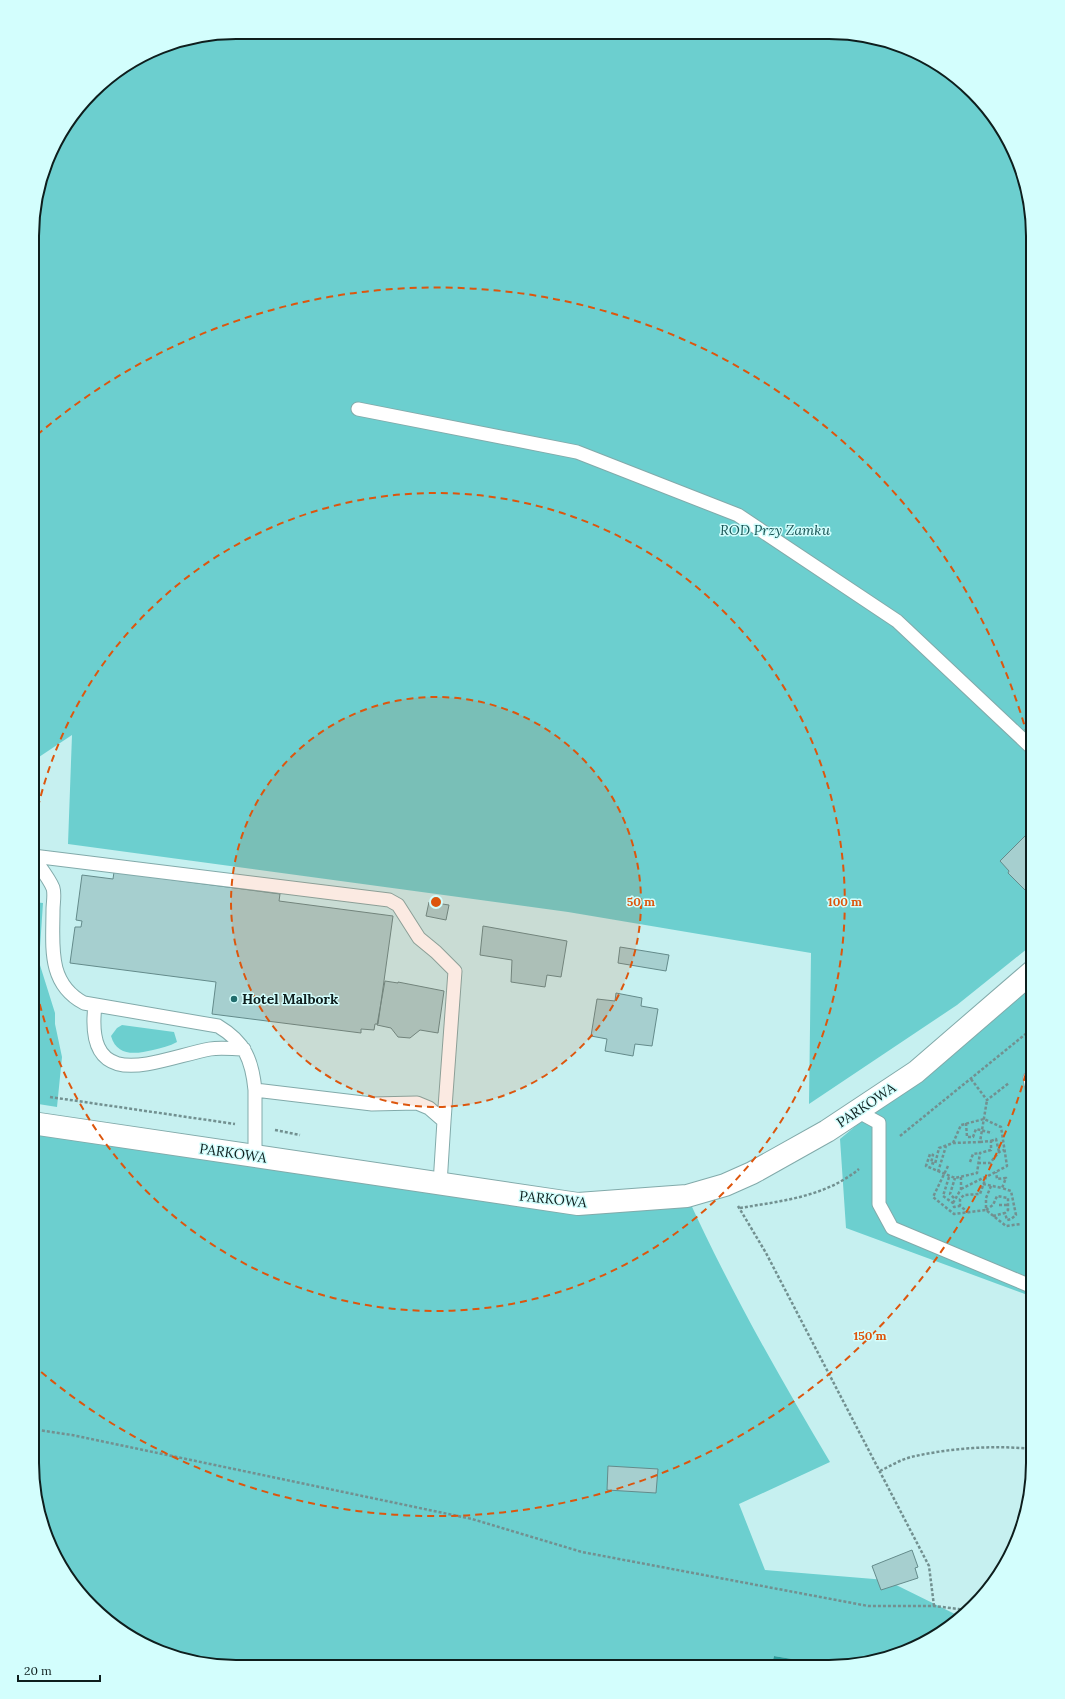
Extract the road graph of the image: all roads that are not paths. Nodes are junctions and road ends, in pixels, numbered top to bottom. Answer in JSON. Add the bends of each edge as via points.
{"nodes":[{"id":1,"x":358,"y":409,"type":"dead end"},
{"id":2,"x":1026,"y":742,"type":"edge"},
{"id":3,"x":39,"y":858,"type":"edge"},
{"id":4,"x":39,"y":866,"type":"edge"},
{"id":5,"x":1026,"y":977,"type":"edge"},
{"id":6,"x":95,"y":1005,"type":"junction"},
{"id":7,"x":244,"y":1049,"type":"junction"},
{"id":8,"x":256,"y":1090,"type":"junction"},
{"id":9,"x":857,"y":1111,"type":"junction"},
{"id":10,"x":444,"y":1121,"type":"junction"},
{"id":11,"x":39,"y":1124,"type":"edge"},
{"id":12,"x":255,"y":1156,"type":"junction"},
{"id":13,"x":440,"y":1184,"type":"junction"},
{"id":14,"x":1026,"y":1283,"type":"edge"}],
"edges":[{"from":1,"to":2,"type":"lane","via":[[577,452],[738,515],[897,620]]},
{"from":3,"to":10,"type":"lane","via":[[389,900],[398,905],[419,938],[455,972]]},
{"from":4,"to":6,"type":"lane","via":[[53,888],[52,953],[55,968],[74,997],[84,1003]]},
{"from":5,"to":9,"type":"street","name":"PARKOWA","via":[[916,1072]]},
{"from":6,"to":7,"type":"lane","via":[[218,1026],[232,1035]]},
{"from":6,"to":7,"type":"lane","via":[[92,1024],[94,1036],[105,1057],[117,1064],[153,1064],[212,1049]]},
{"from":7,"to":8,"type":"lane","via":[[253,1070]]},
{"from":8,"to":10,"type":"lane","via":[[372,1104],[417,1103],[429,1108]]},
{"from":8,"to":12,"type":"lane"},
{"from":9,"to":13,"type":"street","name":"PARKOWA","via":[[752,1173],[725,1185],[687,1196],[578,1204]]},
{"from":9,"to":14,"type":"lane","via":[[879,1123],[879,1204],[892,1228]]},
{"from":10,"to":13,"type":"lane"},
{"from":11,"to":12,"type":"street","name":"PARKOWA"},
{"from":12,"to":13,"type":"street","name":"PARKOWA"}]}
